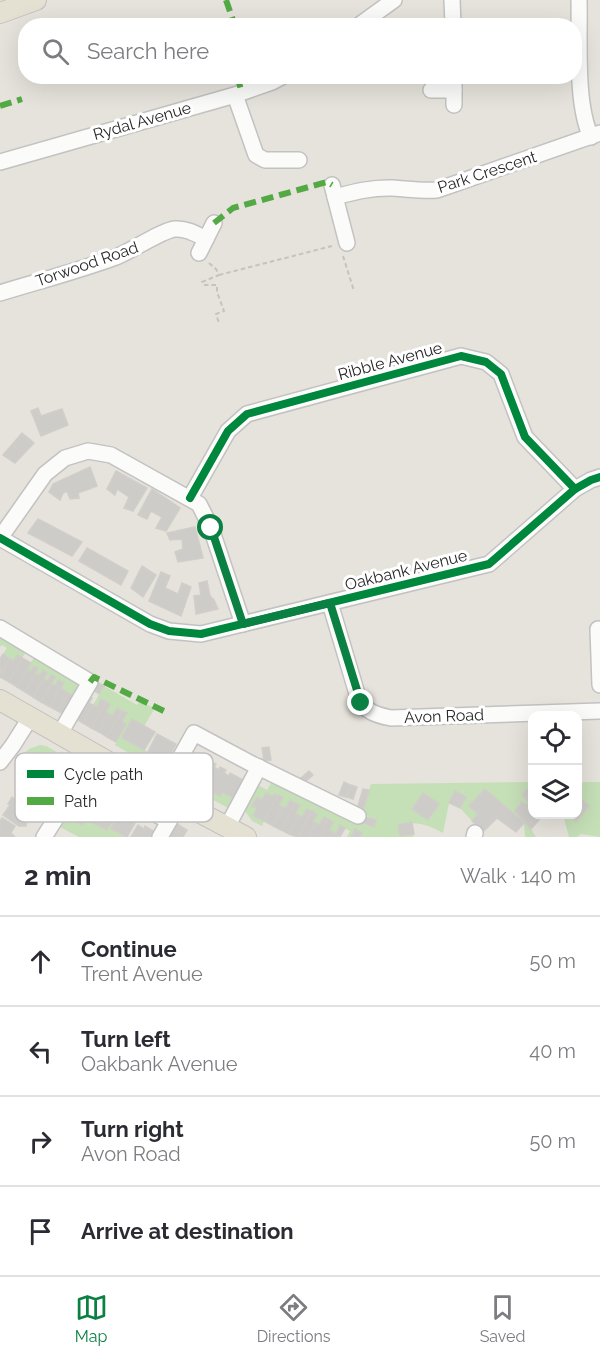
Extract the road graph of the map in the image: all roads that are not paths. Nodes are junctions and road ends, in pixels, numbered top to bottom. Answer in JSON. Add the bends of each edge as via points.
{"nodes":[{"id":1,"x":36,"y":0,"type":"edge"},
{"id":2,"x":394,"y":0,"type":"edge"},
{"id":3,"x":452,"y":0,"type":"edge"},
{"id":4,"x":579,"y":0,"type":"edge"},
{"id":5,"x":0,"y":13,"type":"edge"},
{"id":6,"x":369,"y":18,"type":"edge"},
{"id":7,"x":453,"y":18,"type":"edge"},
{"id":8,"x":579,"y":18,"type":"edge"},
{"id":9,"x":266,"y":84,"type":"edge"},
{"id":10,"x":451,"y":84,"type":"edge"},
{"id":11,"x":454,"y":84,"type":"edge"},
{"id":12,"x":581,"y":84,"type":"edge"},
{"id":13,"x":431,"y":90,"type":"dead end"},
{"id":14,"x":235,"y":95,"type":"junction"},
{"id":15,"x":454,"y":105,"type":"dead end"},
{"id":16,"x":596,"y":135,"type":"edge"},
{"id":17,"x":299,"y":160,"type":"dead end"},
{"id":18,"x":0,"y":162,"type":"edge"},
{"id":19,"x":214,"y":223,"type":"dead end"},
{"id":20,"x":206,"y":239,"type":"junction"},
{"id":21,"x":345,"y":248,"type":"road end"},
{"id":22,"x":199,"y":253,"type":"dead end"},
{"id":23,"x":0,"y":293,"type":"edge"},
{"id":24,"x":600,"y":477,"type":"edge"},
{"id":25,"x":575,"y":489,"type":"junction"},
{"id":26,"x":190,"y":498,"type":"junction"},
{"id":27,"x":0,"y":538,"type":"edge"},
{"id":28,"x":330,"y":603,"type":"junction"},
{"id":29,"x":243,"y":624,"type":"junction"},
{"id":30,"x":0,"y":628,"type":"edge"},
{"id":31,"x":598,"y":629,"type":"dead end"},
{"id":32,"x":600,"y":686,"type":"edge"},
{"id":33,"x":0,"y":700,"type":"edge"},
{"id":34,"x":600,"y":711,"type":"edge"},
{"id":35,"x":30,"y":718,"type":"junction"},
{"id":36,"x":59,"y":735,"type":"junction"},
{"id":37,"x":91,"y":753,"type":"edge"},
{"id":38,"x":183,"y":753,"type":"edge"},
{"id":39,"x":0,"y":762,"type":"edge"},
{"id":40,"x":259,"y":767,"type":"junction"},
{"id":41,"x":358,"y":816,"type":"dead end"},
{"id":42,"x":213,"y":820,"type":"edge"},
{"id":43,"x":54,"y":822,"type":"edge"},
{"id":44,"x":169,"y":822,"type":"edge"},
{"id":45,"x":227,"y":827,"type":"junction"},
{"id":46,"x":44,"y":837,"type":"edge"},
{"id":47,"x":160,"y":837,"type":"edge"},
{"id":48,"x":246,"y":837,"type":"edge"}],
"edges":[{"from":1,"to":5,"type":"main road"},
{"from":2,"to":6,"type":"street"},
{"from":3,"to":7,"type":"street"},
{"from":4,"to":8,"type":"street"},
{"from":9,"to":14,"type":"street","name":"Rydal Avenue"},
{"from":10,"to":13,"type":"street"},
{"from":11,"to":15,"type":"street"},
{"from":12,"to":16,"type":"street","via":[[586,126]]},
{"from":14,"to":17,"type":"street","via":[[256,155],[265,160]]},
{"from":14,"to":18,"type":"street","name":"Rydal Avenue"},
{"from":16,"to":21,"type":"street","name":"Park Crescent","via":[[437,190],[333,191]]},
{"from":19,"to":20,"type":"street"},
{"from":20,"to":22,"type":"street"},
{"from":20,"to":23,"type":"street","name":"Torwood Road","via":[[187,230],[168,230],[114,258]]},
{"from":24,"to":25,"type":"street","name":"Oakbank Avenue"},
{"from":25,"to":26,"type":"street","name":"Ribble Avenue","via":[[525,437],[501,374],[486,362],[461,356],[247,414],[228,431]]},
{"from":25,"to":28,"type":"street","name":"Oakbank Avenue","via":[[489,564]]},
{"from":26,"to":27,"type":"street","via":[[111,454],[88,452],[65,458],[45,474]]},
{"from":26,"to":29,"type":"street","via":[[199,504],[211,528]]},
{"from":27,"to":29,"type":"street","name":"Oakbank Avenue","via":[[150,624],[169,631],[201,634]]},
{"from":28,"to":29,"type":"street","name":"Oakbank Avenue"},
{"from":28,"to":34,"type":"street","name":"Avon Road","via":[[358,697],[366,709],[377,715],[391,718]]},
{"from":30,"to":36,"type":"street","via":[[90,682]]},
{"from":31,"to":32,"type":"street"},
{"from":33,"to":35,"type":"main road"},
{"from":35,"to":36,"type":"main road"},
{"from":35,"to":39,"type":"street"},
{"from":36,"to":37,"type":"main road"},
{"from":38,"to":40,"type":"street","via":[[195,733]]},
{"from":40,"to":41,"type":"street"},
{"from":40,"to":45,"type":"street"},
{"from":42,"to":45,"type":"main road"},
{"from":43,"to":46,"type":"street"},
{"from":44,"to":47,"type":"street"},
{"from":45,"to":48,"type":"main road"}]}
